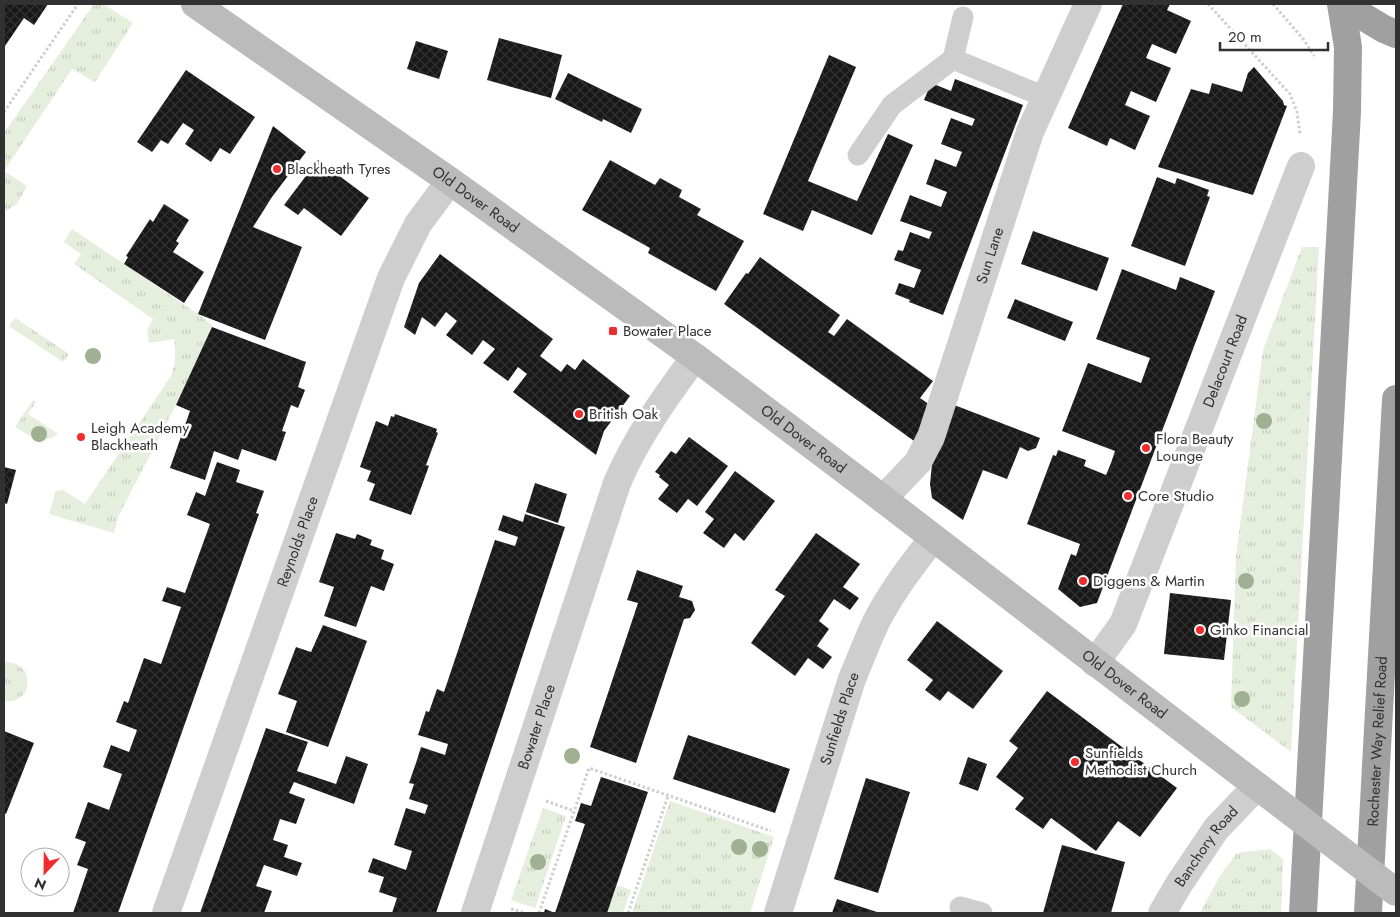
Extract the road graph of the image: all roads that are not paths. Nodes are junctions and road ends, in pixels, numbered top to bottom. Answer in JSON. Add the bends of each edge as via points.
{"nodes":[{"id":1,"x":195,"y":4,"type":"edge"},
{"id":2,"x":1088,"y":4,"type":"edge"},
{"id":3,"x":1342,"y":4,"type":"edge"},
{"id":4,"x":963,"y":17,"type":"dead end"},
{"id":5,"x":1396,"y":34,"type":"edge"},
{"id":6,"x":953,"y":59,"type":"junction"},
{"id":7,"x":1045,"y":97,"type":"junction"},
{"id":8,"x":858,"y":155,"type":"dead end"},
{"id":9,"x":1301,"y":166,"type":"dead end"},
{"id":10,"x":450,"y":181,"type":"junction"},
{"id":11,"x":695,"y":357,"type":"junction"},
{"id":12,"x":1396,"y":399,"type":"edge"},
{"id":13,"x":883,"y":499,"type":"junction"},
{"id":14,"x":933,"y":538,"type":"junction"},
{"id":15,"x":1095,"y":663,"type":"junction"},
{"id":16,"x":1257,"y":786,"type":"junction"},
{"id":17,"x":1396,"y":892,"type":"edge"},
{"id":18,"x":960,"y":907,"type":"dead end"},
{"id":19,"x":166,"y":913,"type":"edge"},
{"id":20,"x":475,"y":913,"type":"edge"},
{"id":21,"x":778,"y":913,"type":"edge"},
{"id":22,"x":982,"y":913,"type":"edge"},
{"id":23,"x":1162,"y":913,"type":"edge"},
{"id":24,"x":1303,"y":913,"type":"edge"},
{"id":25,"x":1368,"y":913,"type":"edge"}],
"edges":[{"from":1,"to":10,"type":"main road","name":"Old Dover Road"},
{"from":2,"to":7,"type":"street","name":"Sun Lane"},
{"from":3,"to":5,"type":"highway"},
{"from":3,"to":24,"type":"highway","via":[[1348,47],[1347,112]]},
{"from":4,"to":6,"type":"lane"},
{"from":6,"to":7,"type":"lane"},
{"from":6,"to":8,"type":"lane","via":[[892,105]]},
{"from":7,"to":13,"type":"street","name":"Sun Lane","via":[[1030,132],[931,436],[918,462]]},
{"from":9,"to":15,"type":"street","name":"Delacourt Road","via":[[1122,624]]},
{"from":10,"to":11,"type":"main road","name":"Old Dover Road"},
{"from":10,"to":19,"type":"street","name":"Reynolds Place","via":[[418,224],[391,278]]},
{"from":11,"to":13,"type":"main road","name":"Old Dover Road"},
{"from":11,"to":20,"type":"street","name":"Bowater Place","via":[[634,449],[617,483]]},
{"from":12,"to":25,"type":"highway","name":"Rochester Way Relief Road"},
{"from":13,"to":14,"type":"main road","name":"Old Dover Road"},
{"from":14,"to":15,"type":"main road","name":"Old Dover Road"},
{"from":14,"to":21,"type":"street","name":"Sunfields Place","via":[[877,621],[863,652]]},
{"from":15,"to":16,"type":"main road","name":"Old Dover Road"},
{"from":16,"to":17,"type":"main road","name":"Old Dover Road","bridge":true},
{"from":16,"to":23,"type":"street","name":"Banchory Road","via":[[1216,829]]},
{"from":18,"to":22,"type":"lane"}]}
